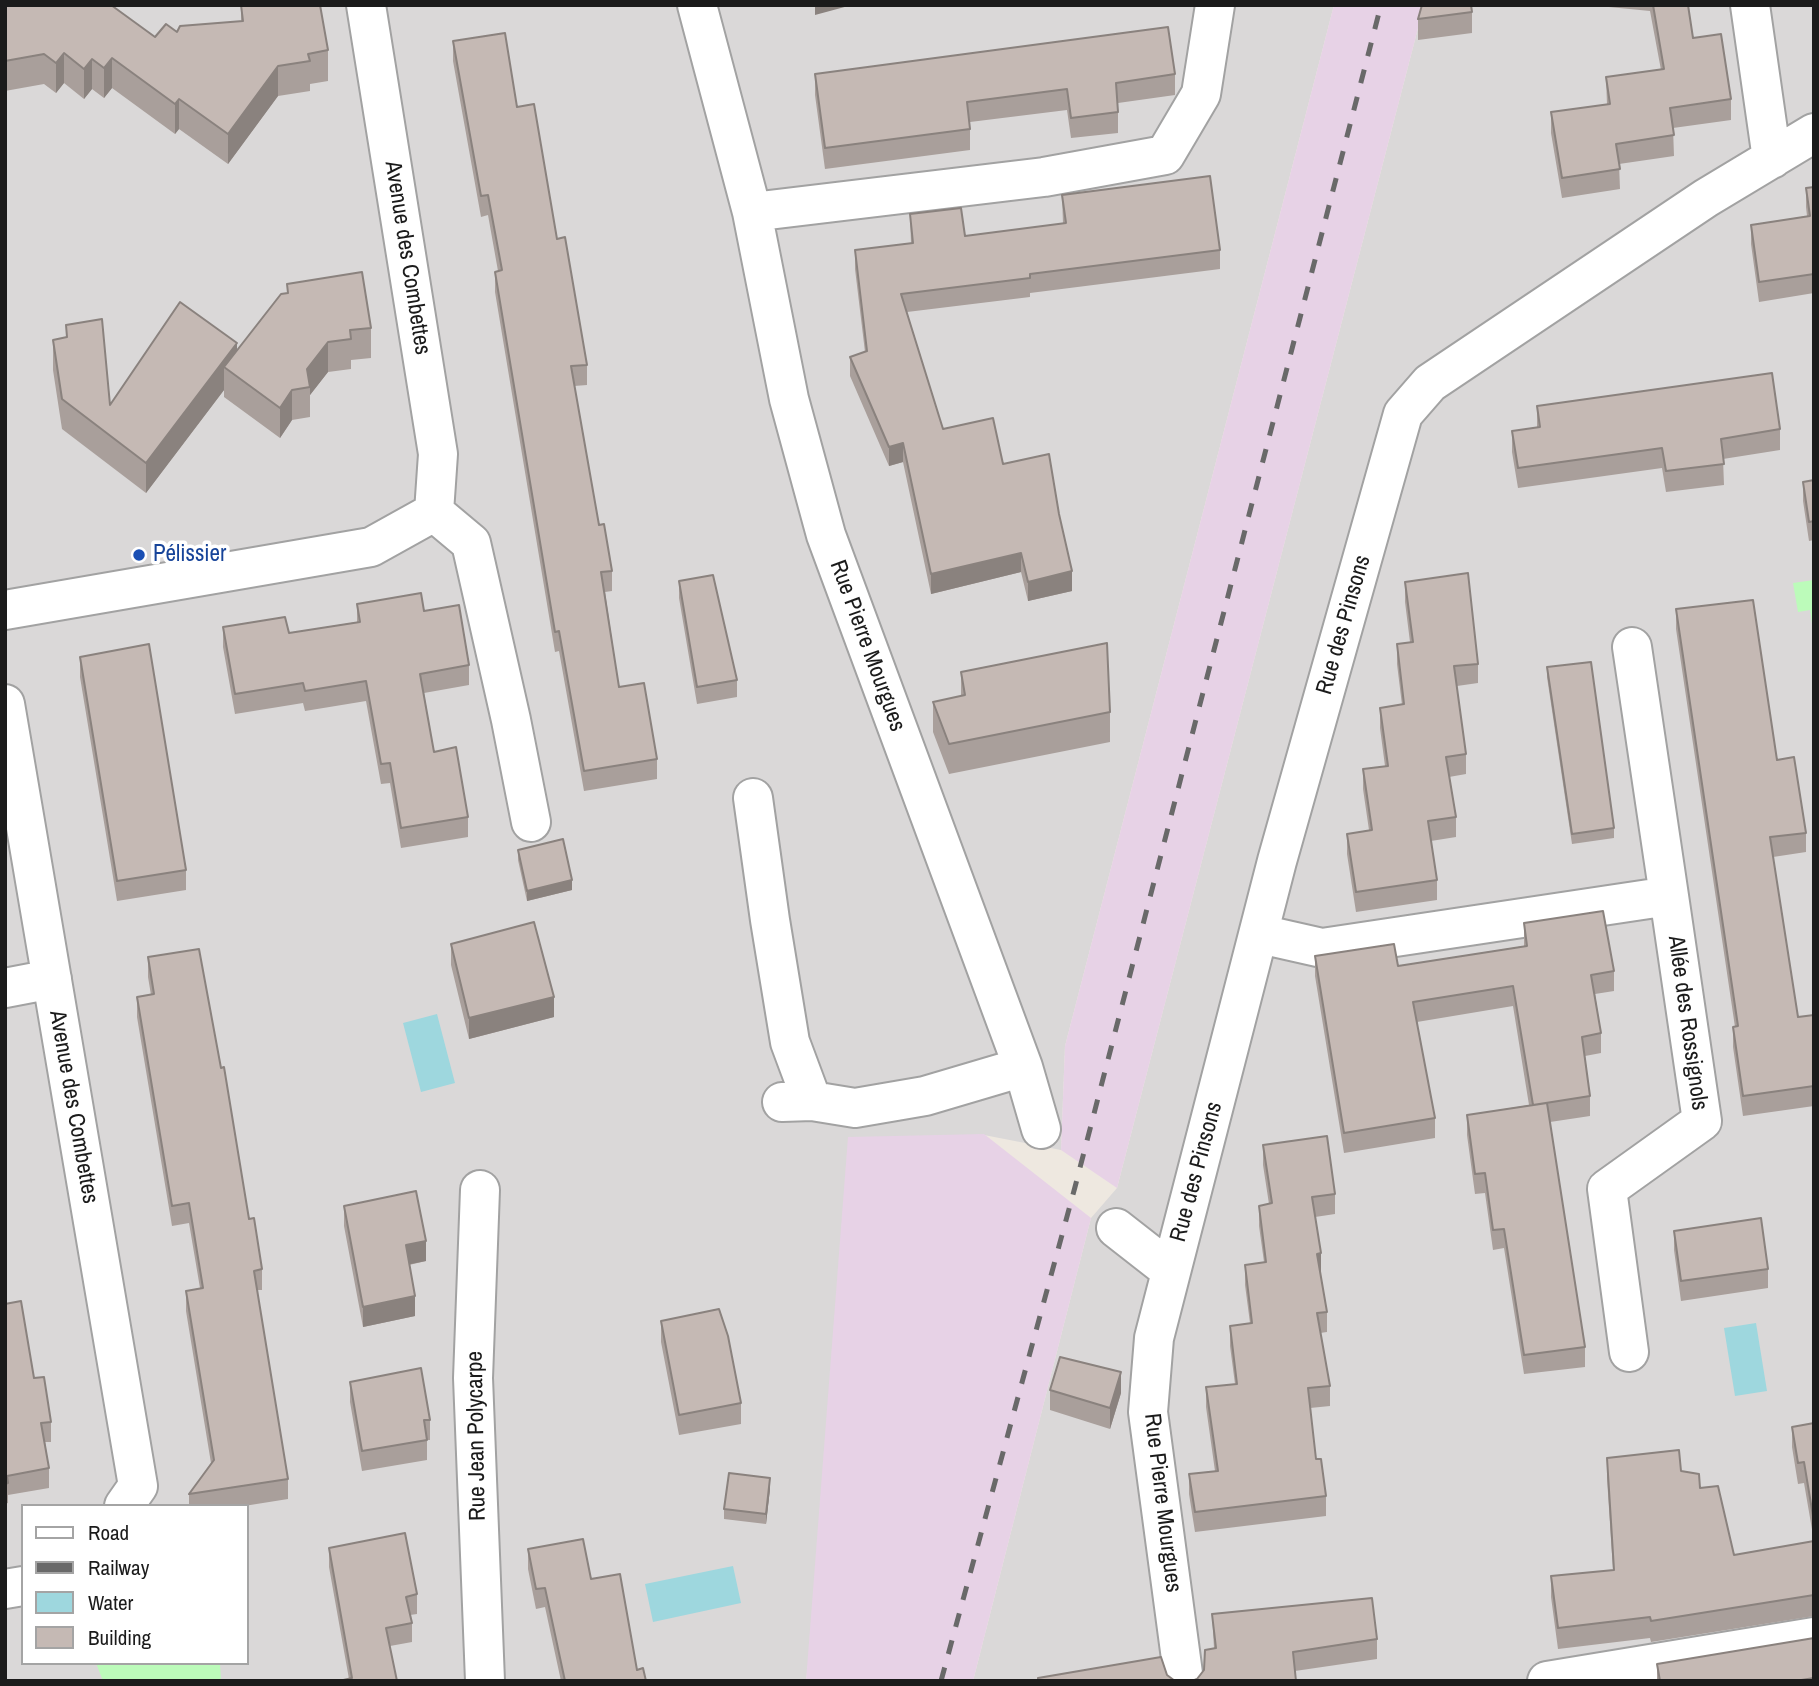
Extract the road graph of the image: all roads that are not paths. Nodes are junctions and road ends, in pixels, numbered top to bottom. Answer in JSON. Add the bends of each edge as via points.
{"nodes":[{"id":1,"x":366,"y":5,"type":"edge"},
{"id":2,"x":697,"y":5,"type":"edge"},
{"id":3,"x":1215,"y":5,"type":"edge"},
{"id":4,"x":1750,"y":5,"type":"edge"},
{"id":5,"x":1814,"y":133,"type":"edge"},
{"id":6,"x":1772,"y":159,"type":"junction"},
{"id":7,"x":752,"y":212,"type":"junction"},
{"id":8,"x":434,"y":512,"type":"junction"},
{"id":9,"x":8,"y":617,"type":"edge"},
{"id":10,"x":1632,"y":647,"type":"dead end"},
{"id":11,"x":5,"y":704,"type":"edge"},
{"id":12,"x":753,"y":797,"type":"dead end"},
{"id":13,"x":531,"y":822,"type":"dead end"},
{"id":14,"x":1669,"y":896,"type":"junction"},
{"id":15,"x":1260,"y":934,"type":"junction"},
{"id":16,"x":52,"y":979,"type":"junction"},
{"id":17,"x":5,"y":988,"type":"edge"},
{"id":18,"x":1023,"y":1067,"type":"junction"},
{"id":19,"x":1041,"y":1129,"type":"dead end"},
{"id":20,"x":480,"y":1190,"type":"dead end"},
{"id":21,"x":1116,"y":1228,"type":"dead end"},
{"id":22,"x":1171,"y":1271,"type":"junction"},
{"id":23,"x":1629,"y":1352,"type":"dead end"},
{"id":24,"x":125,"y":1504,"type":"edge"},
{"id":25,"x":1814,"y":1637,"type":"edge"},
{"id":26,"x":1589,"y":1677,"type":"edge"},
{"id":27,"x":485,"y":1681,"type":"edge"},
{"id":28,"x":1184,"y":1681,"type":"edge"},
{"id":29,"x":1547,"y":1681,"type":"edge"}],
"edges":[{"from":1,"to":8,"type":"street","name":"Avenue des Combettes","via":[[438,454]]},
{"from":2,"to":7,"type":"street","name":"Rue Pierre Mourgues"},
{"from":3,"to":7,"type":"street","via":[[1201,94],[1165,155],[1044,177]]},
{"from":4,"to":6,"type":"street"},
{"from":5,"to":6,"type":"street","name":"Rue des Pinsons"},
{"from":6,"to":15,"type":"street","name":"Rue des Pinsons","via":[[1706,198],[1430,383],[1403,414]]},
{"from":7,"to":18,"type":"street","name":"Rue Pierre Mourgues","via":[[789,399],[827,535]]},
{"from":8,"to":9,"type":"street","via":[[371,547]]},
{"from":8,"to":13,"type":"street","via":[[471,543]]},
{"from":10,"to":14,"type":"street","name":"Allée des Rossignols"},
{"from":11,"to":16,"type":"street","name":"Avenue des Combettes"},
{"from":12,"to":18,"type":"street","via":[[797,1101],[855,1108],[925,1096]]},
{"from":14,"to":15,"type":"street","via":[[1322,948]]},
{"from":14,"to":23,"type":"street","name":"Allée des Rossignols","via":[[1702,1121],[1607,1189]]},
{"from":15,"to":22,"type":"street","name":"Rue des Pinsons"},
{"from":16,"to":17,"type":"street"},
{"from":16,"to":24,"type":"street","name":"Avenue des Combettes","via":[[138,1486]]},
{"from":18,"to":19,"type":"street","name":"Rue Pierre Mourgues"},
{"from":20,"to":27,"type":"street","name":"Rue Jean Polycarpe","via":[[473,1378]]},
{"from":21,"to":22,"type":"street"},
{"from":22,"to":28,"type":"street","name":"Rue Pierre Mourgues","via":[[1154,1338],[1148,1412]]},
{"from":25,"to":26,"type":"street"},
{"from":26,"to":29,"type":"street"}]}
